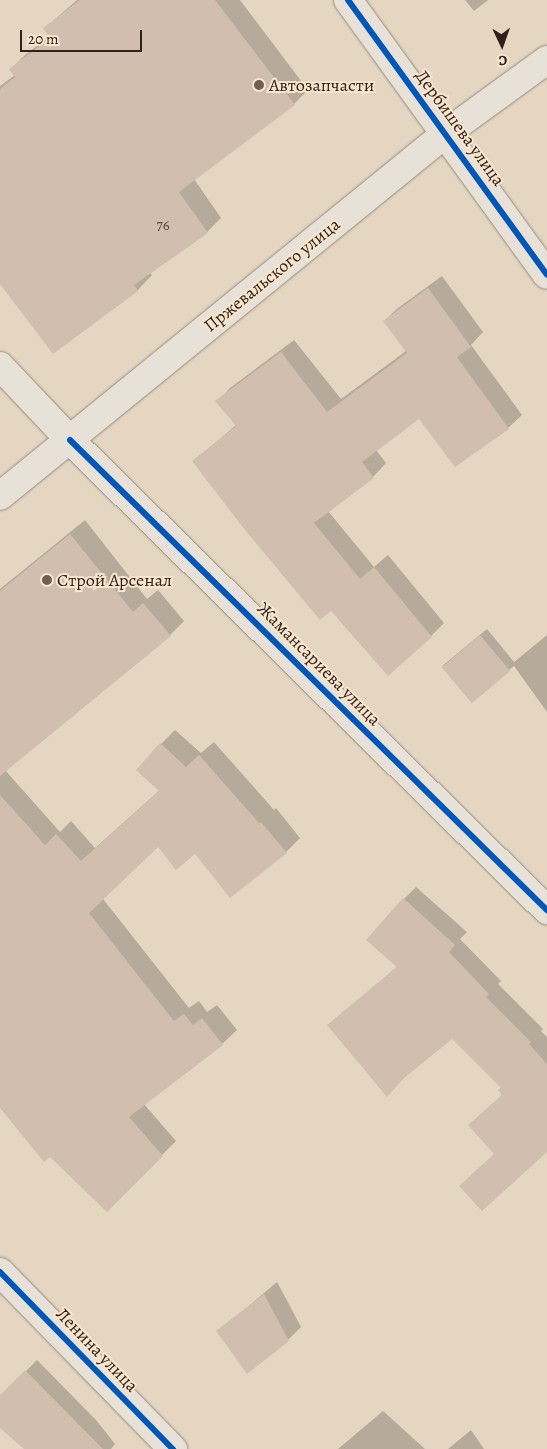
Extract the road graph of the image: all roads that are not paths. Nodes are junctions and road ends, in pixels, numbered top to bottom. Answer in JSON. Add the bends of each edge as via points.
{"nodes":[{"id":1,"x":348,"y":0,"type":"edge"},
{"id":2,"x":547,"y":60,"type":"edge"},
{"id":3,"x":445,"y":134,"type":"junction"},
{"id":4,"x":547,"y":275,"type":"edge"},
{"id":5,"x":0,"y":366,"type":"edge"},
{"id":6,"x":70,"y":440,"type":"junction"},
{"id":7,"x":0,"y":496,"type":"edge"},
{"id":8,"x":547,"y":910,"type":"edge"},
{"id":9,"x":3,"y":1281,"type":"edge"},
{"id":10,"x":173,"y":1449,"type":"edge"}],
"edges":[{"from":1,"to":3,"type":"street","name":"Дербишева улица"},
{"from":2,"to":3,"type":"street","name":"Пржевальского улица"},
{"from":3,"to":4,"type":"street","name":"Дербишева улица"},
{"from":3,"to":6,"type":"street","name":"Пржевальского улица"},
{"from":5,"to":6,"type":"street","name":"Жамансариева улица"},
{"from":6,"to":7,"type":"street","name":"Пржевальского улица"},
{"from":6,"to":8,"type":"street","name":"Жамансариева улица"},
{"from":9,"to":10,"type":"street","name":"Ленина улица"}]}
